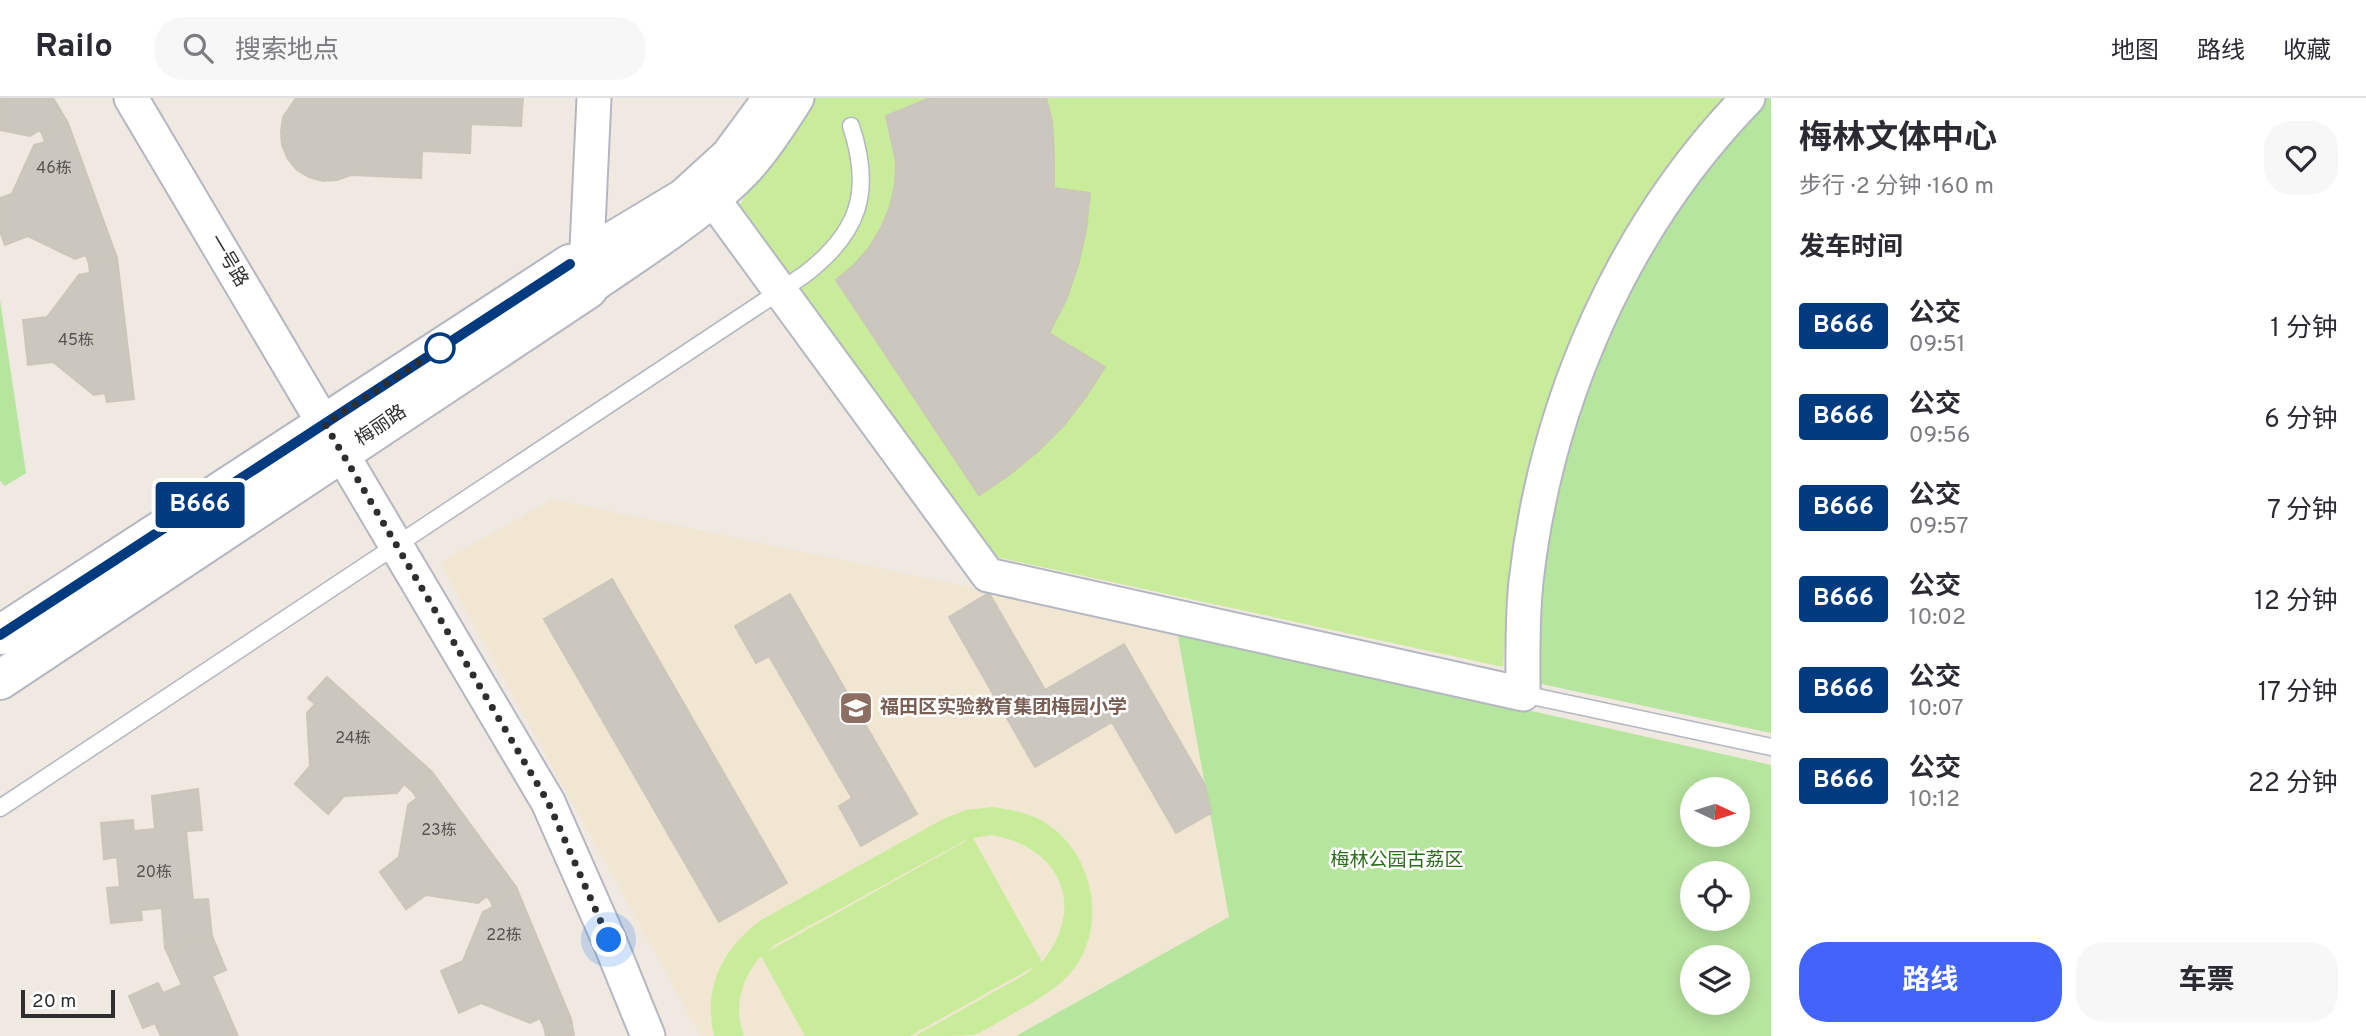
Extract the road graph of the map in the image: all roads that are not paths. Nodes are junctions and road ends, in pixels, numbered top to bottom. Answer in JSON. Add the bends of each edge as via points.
{"nodes":[{"id":1,"x":131,"y":98,"type":"edge"},
{"id":2,"x":594,"y":98,"type":"edge"},
{"id":3,"x":770,"y":98,"type":"edge"},
{"id":4,"x":797,"y":98,"type":"edge"},
{"id":5,"x":1748,"y":98,"type":"edge"},
{"id":6,"x":851,"y":126,"type":"dead end"},
{"id":7,"x":713,"y":199,"type":"junction"},
{"id":8,"x":581,"y":269,"type":"junction"},
{"id":9,"x":780,"y":291,"type":"junction"},
{"id":10,"x":334,"y":438,"type":"junction"},
{"id":11,"x":397,"y":545,"type":"junction"},
{"id":12,"x":0,"y":635,"type":"edge"},
{"id":13,"x":0,"y":680,"type":"edge"},
{"id":14,"x":1523,"y":694,"type":"junction"},
{"id":15,"x":1771,"y":747,"type":"edge"},
{"id":16,"x":0,"y":808,"type":"edge"},
{"id":17,"x":648,"y":1036,"type":"edge"}],
"edges":[{"from":1,"to":10,"type":"street","name":"一号路"},
{"from":2,"to":8,"type":"street"},
{"from":3,"to":8,"type":"street","via":[[742,138],[700,182]]},
{"from":4,"to":7,"type":"street","via":[[755,159]]},
{"from":5,"to":14,"type":"street","via":[[1702,149],[1642,236],[1573,379],[1533,532],[1525,597]]},
{"from":6,"to":9,"type":"lane","via":[[860,153],[861,181],[845,236],[826,258]]},
{"from":7,"to":8,"type":"street"},
{"from":7,"to":9,"type":"street"},
{"from":8,"to":10,"type":"street","name":"梅丽路"},
{"from":9,"to":11,"type":"lane"},
{"from":9,"to":14,"type":"street","via":[[988,575]]},
{"from":10,"to":11,"type":"street","name":"一号路"},
{"from":10,"to":12,"type":"street","name":"梅丽路"},
{"from":10,"to":13,"type":"street","name":"梅丽路"},
{"from":11,"to":16,"type":"lane"},
{"from":11,"to":17,"type":"street","name":"一号路","via":[[548,802]]},
{"from":14,"to":15,"type":"lane"}]}
